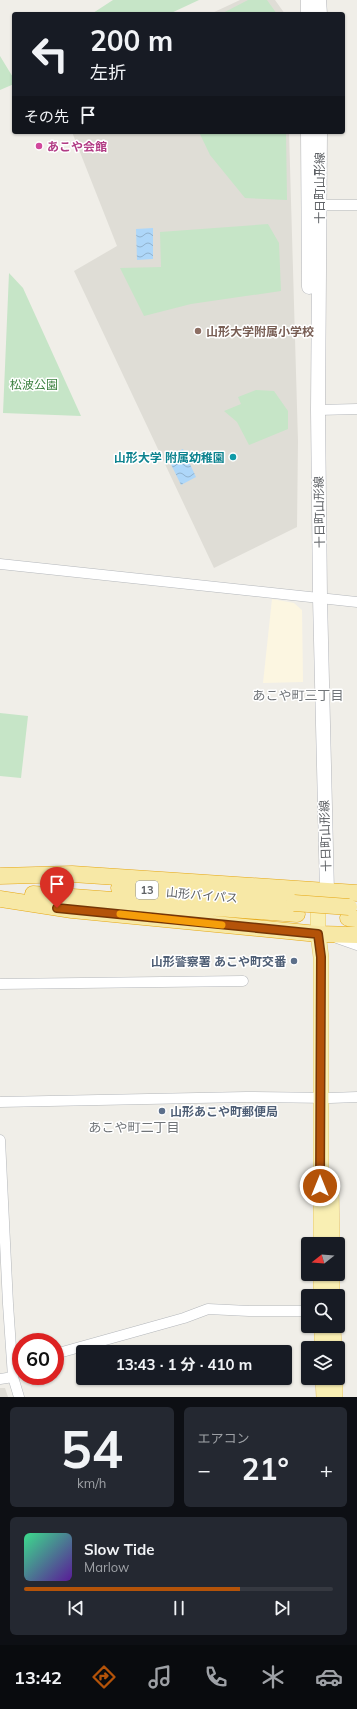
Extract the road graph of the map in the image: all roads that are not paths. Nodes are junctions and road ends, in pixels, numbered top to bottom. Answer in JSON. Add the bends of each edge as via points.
{"nodes":[{"id":1,"x":308,"y":0,"type":"edge"},
{"id":2,"x":319,"y":0,"type":"edge"},
{"id":3,"x":308,"y":12,"type":"edge"},
{"id":4,"x":320,"y":12,"type":"edge"},
{"id":5,"x":308,"y":134,"type":"edge"},
{"id":6,"x":320,"y":134,"type":"edge"},
{"id":7,"x":319,"y":205,"type":"junction"},
{"id":8,"x":357,"y":205,"type":"edge"},
{"id":9,"x":357,"y":409,"type":"edge"},
{"id":10,"x":318,"y":410,"type":"junction"},
{"id":11,"x":0,"y":564,"type":"edge"},
{"id":12,"x":317,"y":597,"type":"junction"},
{"id":13,"x":357,"y":602,"type":"edge"},
{"id":14,"x":0,"y":876,"type":"edge"},
{"id":15,"x":0,"y":879,"type":"edge"},
{"id":16,"x":357,"y":884,"type":"edge"},
{"id":17,"x":323,"y":891,"type":"junction"},
{"id":18,"x":0,"y":892,"type":"edge"},
{"id":19,"x":357,"y":893,"type":"edge"},
{"id":20,"x":0,"y":899,"type":"edge"},
{"id":21,"x":296,"y":909,"type":"junction"},
{"id":22,"x":353,"y":913,"type":"edge"},
{"id":23,"x":324,"y":935,"type":"junction"},
{"id":24,"x":357,"y":935,"type":"edge"},
{"id":25,"x":357,"y":945,"type":"edge"},
{"id":26,"x":243,"y":981,"type":"dead end"},
{"id":27,"x":0,"y":984,"type":"edge"},
{"id":28,"x":357,"y":1097,"type":"edge"},
{"id":29,"x":325,"y":1098,"type":"junction"},
{"id":30,"x":0,"y":1102,"type":"edge"},
{"id":31,"x":0,"y":1140,"type":"edge"},
{"id":32,"x":321,"y":1237,"type":"edge"},
{"id":33,"x":332,"y":1237,"type":"edge"},
{"id":34,"x":301,"y":1311,"type":"edge"},
{"id":35,"x":12,"y":1333,"type":"edge"},
{"id":36,"x":64,"y":1351,"type":"edge"},
{"id":37,"x":12,"y":1377,"type":"edge"},
{"id":38,"x":0,"y":1379,"type":"edge"},
{"id":39,"x":16,"y":1385,"type":"edge"},
{"id":40,"x":323,"y":1385,"type":"edge"},
{"id":41,"x":335,"y":1385,"type":"edge"},
{"id":42,"x":20,"y":1397,"type":"edge"},
{"id":43,"x":324,"y":1397,"type":"edge"},
{"id":44,"x":335,"y":1397,"type":"edge"}],
"edges":[{"from":1,"to":3,"type":"main road"},
{"from":2,"to":4,"type":"main road"},
{"from":5,"to":12,"type":"main road","name":"十日町山形線"},
{"from":6,"to":7,"type":"main road","name":"十日町山形線"},
{"from":7,"to":8,"type":"street"},
{"from":7,"to":10,"type":"main road","name":"十日町山形線"},
{"from":9,"to":10,"type":"street"},
{"from":10,"to":12,"type":"main road","name":"十日町山形線"},
{"from":11,"to":12,"type":"street"},
{"from":12,"to":13,"type":"street"},
{"from":12,"to":17,"type":"main road","name":"十日町山形線","via":[[315,743],[320,886]]},
{"from":14,"to":17,"type":"highway","via":[[72,874]]},
{"from":15,"to":21,"type":"highway","name":"山形バイパス","number":"13"},
{"from":16,"to":17,"type":"street"},
{"from":17,"to":19,"type":"highway"},
{"from":17,"to":23,"type":"main road"},
{"from":18,"to":21,"type":"highway","name":"山形バイパス","number":"13"},
{"from":20,"to":23,"type":"highway","via":[[72,910]]},
{"from":21,"to":22,"type":"highway","name":"山形バイパス","number":"13"},
{"from":23,"to":24,"type":"highway"},
{"from":23,"to":25,"type":"street"},
{"from":23,"to":29,"type":"main road"},
{"from":26,"to":27,"type":"street"},
{"from":28,"to":29,"type":"street"},
{"from":29,"to":30,"type":"street","via":[[238,1097]]},
{"from":29,"to":32,"type":"main road"},
{"from":29,"to":33,"type":"main road"},
{"from":31,"to":35,"type":"street","via":[[8,1304]]},
{"from":34,"to":36,"type":"street","via":[[208,1309]]},
{"from":37,"to":38,"type":"street"},
{"from":39,"to":42,"type":"street"},
{"from":40,"to":43,"type":"main road"},
{"from":41,"to":44,"type":"main road"}]}
